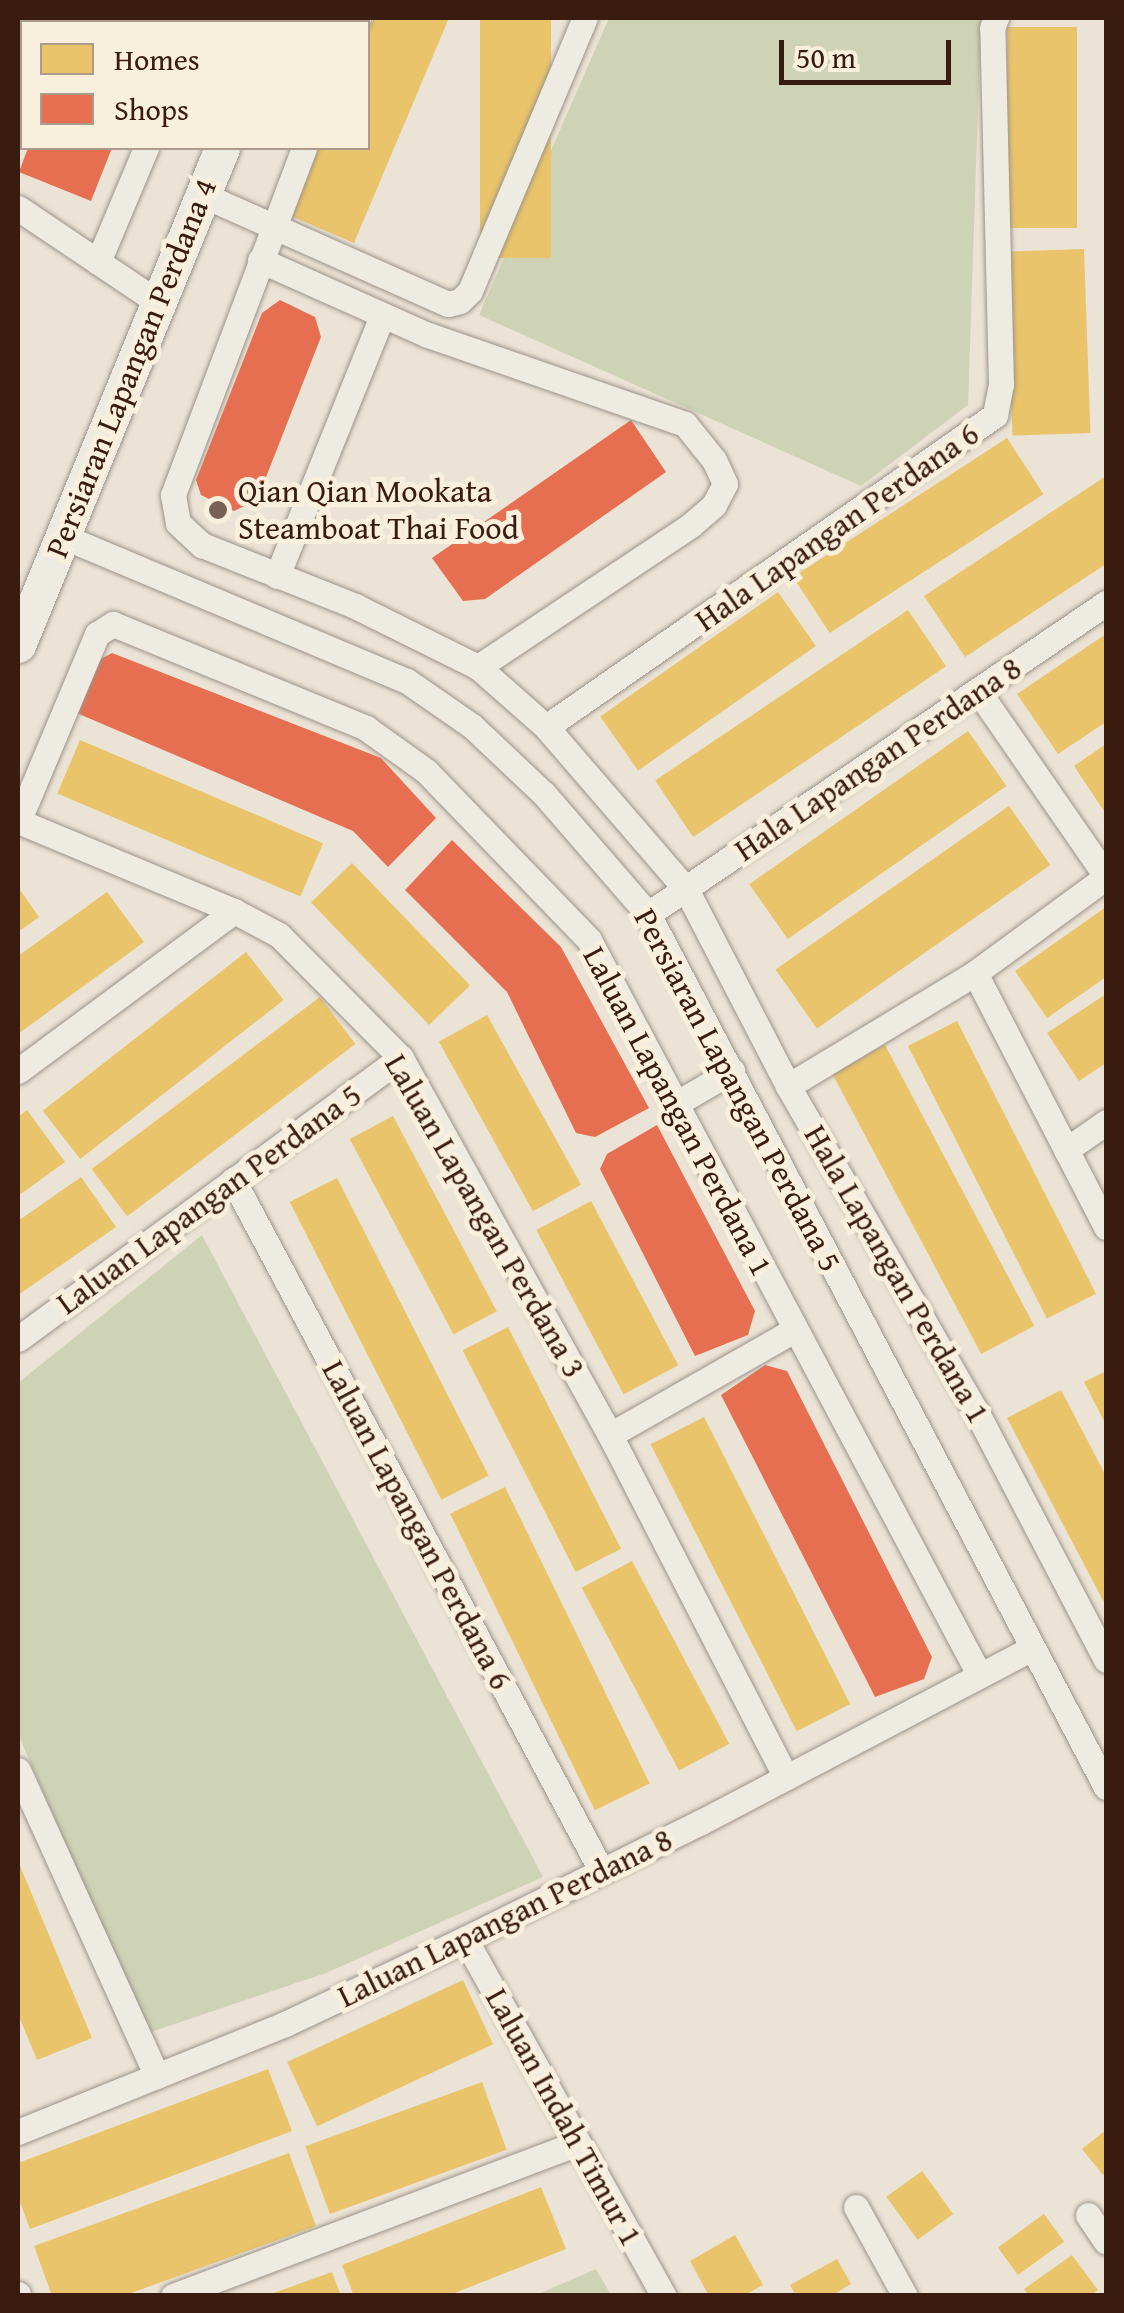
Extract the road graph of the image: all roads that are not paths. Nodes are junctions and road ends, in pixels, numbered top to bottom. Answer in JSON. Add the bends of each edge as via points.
{"nodes":[{"id":1,"x":585,"y":18,"type":"edge"},
{"id":2,"x":996,"y":18,"type":"edge"},
{"id":3,"x":145,"y":150,"type":"edge"},
{"id":4,"x":221,"y":150,"type":"edge"},
{"id":5,"x":303,"y":150,"type":"edge"},
{"id":6,"x":203,"y":195,"type":"junction"},
{"id":7,"x":18,"y":208,"type":"edge"},
{"id":8,"x":272,"y":228,"type":"junction"},
{"id":9,"x":260,"y":260,"type":"junction"},
{"id":10,"x":98,"y":262,"type":"junction"},
{"id":11,"x":158,"y":302,"type":"junction"},
{"id":12,"x":382,"y":316,"type":"junction"},
{"id":13,"x":62,"y":536,"type":"junction"},
{"id":14,"x":277,"y":576,"type":"junction"},
{"id":15,"x":1106,"y":604,"type":"edge"},
{"id":16,"x":18,"y":645,"type":"edge"},
{"id":17,"x":478,"y":666,"type":"junction"},
{"id":18,"x":978,"y":691,"type":"junction"},
{"id":19,"x":546,"y":727,"type":"junction"},
{"id":20,"x":18,"y":821,"type":"edge"},
{"id":21,"x":1106,"y":876,"type":"edge"},
{"id":22,"x":686,"y":890,"type":"junction"},
{"id":23,"x":234,"y":911,"type":"junction"},
{"id":24,"x":648,"y":914,"type":"junction"},
{"id":25,"x":975,"y":974,"type":"junction"},
{"id":26,"x":401,"y":1058,"type":"junction"},
{"id":27,"x":18,"y":1071,"type":"edge"},
{"id":28,"x":732,"y":1072,"type":"junction"},
{"id":29,"x":788,"y":1086,"type":"junction"},
{"id":30,"x":677,"y":1103,"type":"junction"},
{"id":31,"x":1106,"y":1122,"type":"edge"},
{"id":32,"x":1066,"y":1150,"type":"junction"},
{"id":33,"x":234,"y":1180,"type":"junction"},
{"id":34,"x":1106,"y":1226,"type":"edge"},
{"id":35,"x":794,"y":1330,"type":"junction"},
{"id":36,"x":18,"y":1339,"type":"edge"},
{"id":37,"x":610,"y":1435,"type":"junction"},
{"id":38,"x":1031,"y":1650,"type":"junction"},
{"id":39,"x":1106,"y":1660,"type":"edge"},
{"id":40,"x":979,"y":1674,"type":"junction"},
{"id":41,"x":18,"y":1770,"type":"edge"},
{"id":42,"x":786,"y":1776,"type":"junction"},
{"id":43,"x":1106,"y":1788,"type":"edge"},
{"id":44,"x":601,"y":1870,"type":"junction"},
{"id":45,"x":465,"y":1939,"type":"junction"},
{"id":46,"x":157,"y":2076,"type":"junction"},
{"id":47,"x":18,"y":2132,"type":"edge"},
{"id":48,"x":576,"y":2144,"type":"junction"},
{"id":49,"x":856,"y":2207,"type":"dead end"},
{"id":50,"x":1088,"y":2215,"type":"dead end"},
{"id":51,"x":1106,"y":2242,"type":"edge"},
{"id":52,"x":173,"y":2296,"type":"edge"},
{"id":53,"x":664,"y":2296,"type":"edge"},
{"id":54,"x":904,"y":2296,"type":"edge"}],
"edges":[{"from":1,"to":8,"type":"street","via":[[470,291],[460,301],[448,304]]},
{"from":2,"to":19,"type":"street","name":"Hala Lapangan Perdana 6","via":[[1001,384],[995,415]]},
{"from":3,"to":10,"type":"street"},
{"from":4,"to":6,"type":"street","name":"Persiaran Lapangan Perdana 4"},
{"from":5,"to":8,"type":"street","name":"Hala Lapangan Perdana 1"},
{"from":6,"to":8,"type":"street"},
{"from":6,"to":11,"type":"street","name":"Persiaran Lapangan Perdana 4"},
{"from":7,"to":10,"type":"street"},
{"from":8,"to":9,"type":"street","name":"Hala Lapangan Perdana 1"},
{"from":9,"to":12,"type":"street"},
{"from":9,"to":14,"type":"street","name":"Hala Lapangan Perdana 1","via":[[173,494],[178,522],[202,544]]},
{"from":10,"to":11,"type":"street"},
{"from":11,"to":13,"type":"street","name":"Persiaran Lapangan Perdana 4"},
{"from":12,"to":14,"type":"street"},
{"from":12,"to":17,"type":"street","via":[[685,424],[725,484],[691,525]]},
{"from":13,"to":16,"type":"street","name":"Persiaran Lapangan Perdana 4"},
{"from":13,"to":24,"type":"street","name":"Persiaran Lapangan Perdana 5","via":[[407,681],[472,726],[544,794]]},
{"from":14,"to":17,"type":"street","name":"Hala Lapangan Perdana 1"},
{"from":15,"to":18,"type":"street","name":"Hala Lapangan Perdana 8"},
{"from":17,"to":19,"type":"street","name":"Hala Lapangan Perdana 1"},
{"from":18,"to":21,"type":"street"},
{"from":18,"to":22,"type":"street","name":"Hala Lapangan Perdana 8"},
{"from":19,"to":22,"type":"street","name":"Hala Lapangan Perdana 1"},
{"from":20,"to":23,"type":"street","name":"Laluan Lapangan Perdana 3"},
{"from":20,"to":30,"type":"street","name":"Laluan Lapangan Perdana 1","via":[[61,713],[106,625],[349,721],[426,771],[590,940]]},
{"from":21,"to":25,"type":"street"},
{"from":22,"to":24,"type":"street","name":"Hala Lapangan Perdana 8"},
{"from":22,"to":29,"type":"street","name":"Hala Lapangan Perdana 1"},
{"from":23,"to":26,"type":"street","name":"Laluan Lapangan Perdana 3","via":[[279,935]]},
{"from":23,"to":27,"type":"street"},
{"from":24,"to":28,"type":"street","name":"Persiaran Lapangan Perdana 5"},
{"from":25,"to":29,"type":"street"},
{"from":25,"to":32,"type":"street"},
{"from":26,"to":33,"type":"street","name":"Laluan Lapangan Perdana 5"},
{"from":26,"to":37,"type":"street","name":"Laluan Lapangan Perdana 3"},
{"from":28,"to":30,"type":"street"},
{"from":28,"to":38,"type":"street","name":"Persiaran Lapangan Perdana 5"},
{"from":29,"to":39,"type":"street","name":"Hala Lapangan Perdana 1","via":[[976,1411]]},
{"from":30,"to":35,"type":"street","name":"Laluan Lapangan Perdana 1"},
{"from":31,"to":32,"type":"street"},
{"from":32,"to":34,"type":"street"},
{"from":33,"to":36,"type":"street","name":"Laluan Lapangan Perdana 5"},
{"from":33,"to":44,"type":"street","name":"Laluan Lapangan Perdana 6"},
{"from":35,"to":37,"type":"street"},
{"from":35,"to":40,"type":"street","name":"Laluan Lapangan Perdana 1"},
{"from":37,"to":42,"type":"street","name":"Laluan Lapangan Perdana 3"},
{"from":38,"to":40,"type":"street","name":"Laluan Lapangan Perdana 8"},
{"from":38,"to":43,"type":"street","name":"Persiaran Lapangan Perdana 5"},
{"from":40,"to":42,"type":"street","name":"Laluan Lapangan Perdana 8"},
{"from":41,"to":46,"type":"street"},
{"from":42,"to":44,"type":"street","name":"Laluan Lapangan Perdana 8"},
{"from":44,"to":45,"type":"street","name":"Laluan Lapangan Perdana 8"},
{"from":45,"to":46,"type":"street","name":"Laluan Lapangan Perdana 8"},
{"from":45,"to":48,"type":"street","name":"Laluan Indah Timur 1"},
{"from":46,"to":47,"type":"street","name":"Laluan Lapangan Perdana 8"},
{"from":48,"to":52,"type":"street"},
{"from":48,"to":53,"type":"street","name":"Laluan Indah Timur 1"},
{"from":49,"to":54,"type":"street"},
{"from":50,"to":51,"type":"street"}]}
